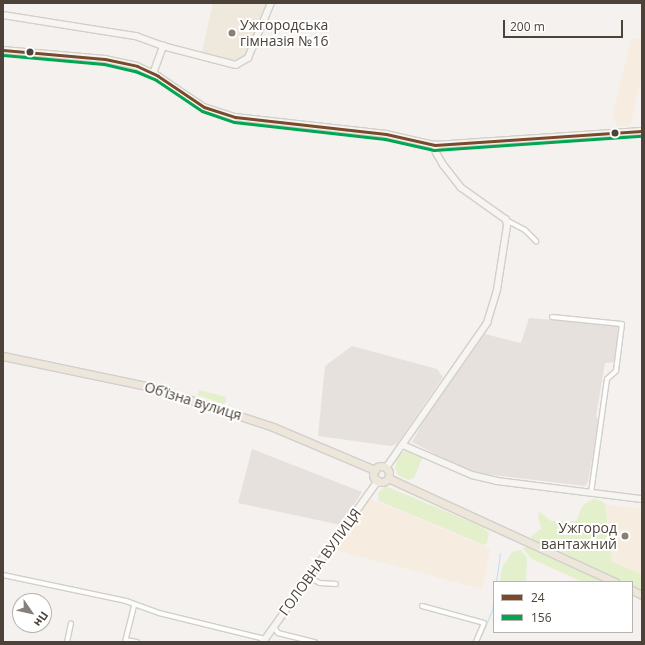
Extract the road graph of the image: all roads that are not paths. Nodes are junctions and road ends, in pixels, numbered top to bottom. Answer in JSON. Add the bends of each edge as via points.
{"nodes":[{"id":1,"x":272,"y":3,"type":"edge"},
{"id":2,"x":3,"y":15,"type":"edge"},
{"id":3,"x":163,"y":46,"type":"junction"},
{"id":4,"x":3,"y":50,"type":"edge"},
{"id":5,"x":153,"y":74,"type":"junction"},
{"id":6,"x":642,"y":131,"type":"edge"},
{"id":7,"x":438,"y":145,"type":"junction"},
{"id":8,"x":506,"y":220,"type":"junction"},
{"id":9,"x":536,"y":241,"type":"dead end"},
{"id":10,"x":552,"y":316,"type":"dead end"},
{"id":11,"x":3,"y":356,"type":"edge"},
{"id":12,"x":403,"y":444,"type":"junction"},
{"id":13,"x":386,"y":468,"type":"junction"},
{"id":14,"x":375,"y":470,"type":"junction"},
{"id":15,"x":388,"y":478,"type":"junction"},
{"id":16,"x":378,"y":481,"type":"junction"},
{"id":17,"x":591,"y":493,"type":"junction"},
{"id":18,"x":642,"y":499,"type":"edge"},
{"id":19,"x":3,"y":575,"type":"edge"},
{"id":20,"x":310,"y":578,"type":"junction"},
{"id":21,"x":613,"y":581,"type":"edge"},
{"id":22,"x":336,"y":584,"type":"dead end"},
{"id":23,"x":134,"y":605,"type":"junction"},
{"id":24,"x":422,"y":606,"type":"dead end"},
{"id":25,"x":71,"y":623,"type":"dead end"},
{"id":26,"x":274,"y":627,"type":"junction"},
{"id":27,"x":264,"y":640,"type":"edge"},
{"id":28,"x":126,"y":641,"type":"edge"},
{"id":29,"x":309,"y":641,"type":"edge"},
{"id":30,"x":67,"y":642,"type":"edge"},
{"id":31,"x":137,"y":642,"type":"edge"},
{"id":32,"x":314,"y":642,"type":"edge"},
{"id":33,"x":476,"y":642,"type":"edge"}],
"edges":[{"from":1,"to":3,"type":"street","via":[[251,53],[240,64],[230,65]]},
{"from":2,"to":3,"type":"street","via":[[136,36]]},
{"from":3,"to":5,"type":"street"},
{"from":4,"to":5,"type":"street","via":[[105,59],[137,66]]},
{"from":5,"to":7,"type":"street","via":[[204,106],[235,117],[386,134]]},
{"from":6,"to":7,"type":"street"},
{"from":7,"to":8,"type":"street","via":[[436,153],[461,188]]},
{"from":8,"to":9,"type":"street","via":[[524,230]]},
{"from":8,"to":12,"type":"street","via":[[491,313]]},
{"from":10,"to":17,"type":"street","via":[[622,324],[616,371],[607,379]]},
{"from":11,"to":14,"type":"highway","name":"Обʼїзна вулиця","via":[[166,392],[273,427]]},
{"from":12,"to":13,"type":"street"},
{"from":12,"to":17,"type":"street","via":[[472,475],[497,481]]},
{"from":13,"to":14,"type":"highway","via":[[379,467]]},
{"from":13,"to":15,"type":"highway"},
{"from":14,"to":16,"type":"highway","via":[[374,475]]},
{"from":15,"to":16,"type":"highway","via":[[385,481]]},
{"from":15,"to":21,"type":"highway"},
{"from":16,"to":20,"type":"street","name":"ГОЛОВНА ВУЛИЦЯ"},
{"from":17,"to":18,"type":"street"},
{"from":19,"to":23,"type":"street","via":[[126,600]]},
{"from":20,"to":22,"type":"street","via":[[320,583]]},
{"from":20,"to":26,"type":"street","name":"ГОЛОВНА ВУЛИЦЯ"},
{"from":23,"to":27,"type":"street"},
{"from":23,"to":28,"type":"street"},
{"from":24,"to":33,"type":"street","via":[[484,623]]},
{"from":25,"to":30,"type":"street"},
{"from":26,"to":27,"type":"street","name":"ГОЛОВНА ВУЛИЦЯ"},
{"from":26,"to":29,"type":"street","via":[[278,633]]},
{"from":28,"to":31,"type":"street"},
{"from":29,"to":32,"type":"street"}]}
